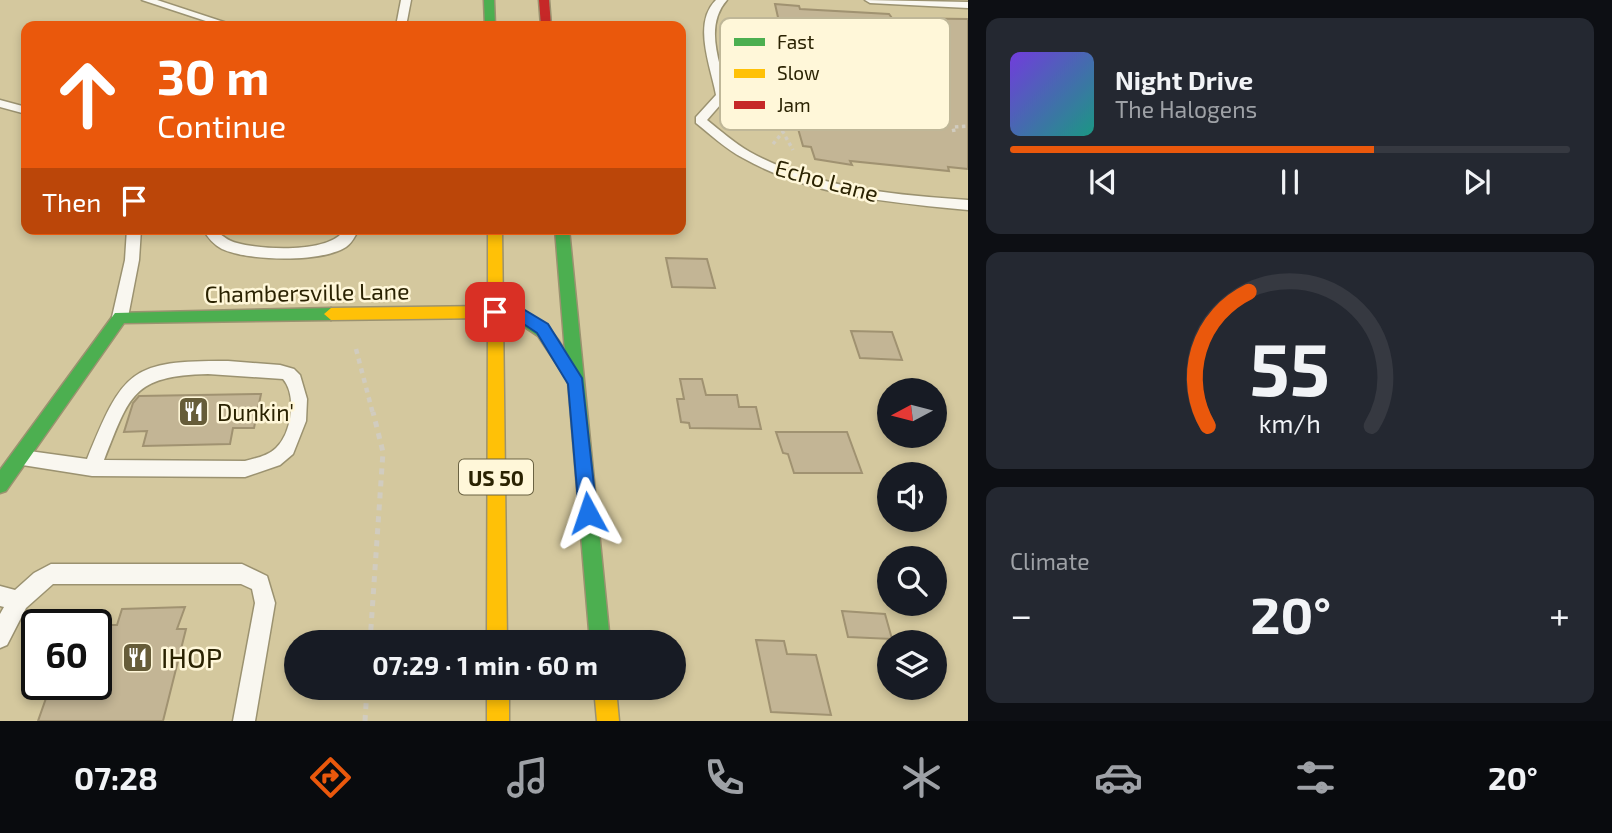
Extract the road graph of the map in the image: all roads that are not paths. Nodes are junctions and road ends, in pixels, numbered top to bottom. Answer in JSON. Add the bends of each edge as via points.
{"nodes":[{"id":1,"x":147,"y":0,"type":"edge"},
{"id":2,"x":406,"y":0,"type":"edge"},
{"id":3,"x":489,"y":0,"type":"edge"},
{"id":4,"x":544,"y":0,"type":"edge"},
{"id":5,"x":722,"y":0,"type":"edge"},
{"id":6,"x":870,"y":0,"type":"edge"},
{"id":7,"x":968,"y":5,"type":"edge"},
{"id":8,"x":215,"y":21,"type":"edge"},
{"id":9,"x":402,"y":21,"type":"edge"},
{"id":10,"x":491,"y":21,"type":"edge"},
{"id":11,"x":546,"y":21,"type":"edge"},
{"id":12,"x":720,"y":86,"type":"edge"},
{"id":13,"x":720,"y":98,"type":"edge"},
{"id":14,"x":0,"y":103,"type":"edge"},
{"id":15,"x":21,"y":109,"type":"edge"},
{"id":16,"x":968,"y":205,"type":"edge"},
{"id":17,"x":134,"y":235,"type":"edge"},
{"id":18,"x":213,"y":235,"type":"edge"},
{"id":19,"x":349,"y":235,"type":"edge"},
{"id":20,"x":495,"y":235,"type":"edge"},
{"id":21,"x":563,"y":235,"type":"edge"},
{"id":22,"x":495,"y":312,"type":"junction"},
{"id":23,"x":120,"y":317,"type":"junction"},
{"id":24,"x":576,"y":383,"type":"junction"},
{"id":25,"x":19,"y":458,"type":"junction"},
{"id":26,"x":92,"y":468,"type":"junction"},
{"id":27,"x":0,"y":485,"type":"edge"},
{"id":28,"x":9,"y":598,"type":"edge"},
{"id":29,"x":497,"y":630,"type":"edge"},
{"id":30,"x":599,"y":630,"type":"edge"},
{"id":31,"x":0,"y":638,"type":"edge"},
{"id":32,"x":498,"y":700,"type":"edge"},
{"id":33,"x":606,"y":700,"type":"edge"},
{"id":34,"x":244,"y":721,"type":"edge"},
{"id":35,"x":498,"y":721,"type":"edge"},
{"id":36,"x":608,"y":721,"type":"edge"}],
"edges":[{"from":1,"to":8,"type":"lane"},
{"from":2,"to":9,"type":"lane"},
{"from":3,"to":10,"type":"main road"},
{"from":4,"to":11,"type":"main road"},
{"from":5,"to":12,"type":"lane","name":"Echo Lane","via":[[711,10],[708,23]]},
{"from":6,"to":7,"type":"lane"},
{"from":13,"to":16,"type":"lane","name":"Echo Lane","via":[[699,120],[738,150],[774,167],[848,189]]},
{"from":14,"to":15,"type":"lane"},
{"from":17,"to":23,"type":"lane"},
{"from":18,"to":19,"type":"lane","via":[[233,247],[304,250],[336,247]]},
{"from":20,"to":22,"type":"main road","number":"US 50"},
{"from":21,"to":24,"type":"main road"},
{"from":22,"to":23,"type":"main road","name":"Chambersville Lane"},
{"from":22,"to":24,"type":"main road","name":"Chambersville Lane","via":[[523,316],[543,328]]},
{"from":22,"to":29,"type":"main road","number":"US 50"},
{"from":23,"to":25,"type":"main road"},
{"from":24,"to":30,"type":"main road"},
{"from":25,"to":26,"type":"lane"},
{"from":25,"to":27,"type":"main road"},
{"from":26,"to":26,"type":"lane","via":[[245,469],[268,463],[287,449],[300,391],[289,374],[272,368],[166,370],[125,394]]},
{"from":28,"to":31,"type":"lane"},
{"from":28,"to":34,"type":"lane","via":[[51,574],[242,574],[260,583],[264,603]]},
{"from":32,"to":35,"type":"main road"},
{"from":33,"to":36,"type":"main road"}]}
